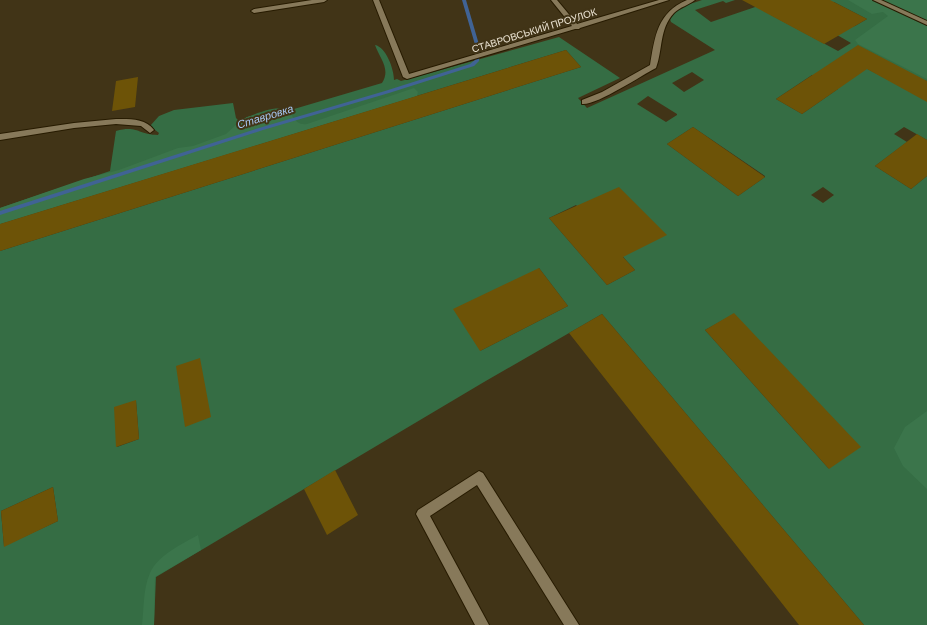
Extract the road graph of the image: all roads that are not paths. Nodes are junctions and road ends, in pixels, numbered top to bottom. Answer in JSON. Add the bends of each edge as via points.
{"nodes":[{"id":1,"x":324,"y":0,"type":"edge"},
{"id":2,"x":376,"y":0,"type":"edge"},
{"id":3,"x":554,"y":0,"type":"edge"},
{"id":4,"x":666,"y":0,"type":"edge"},
{"id":5,"x":692,"y":0,"type":"edge"},
{"id":6,"x":876,"y":0,"type":"edge"},
{"id":7,"x":254,"y":11,"type":"dead end"},
{"id":8,"x":927,"y":23,"type":"edge"},
{"id":9,"x":577,"y":28,"type":"junction"},
{"id":10,"x":585,"y":102,"type":"dead end"},
{"id":11,"x":150,"y":130,"type":"dead end"},
{"id":12,"x":0,"y":137,"type":"edge"},
{"id":13,"x":482,"y":625,"type":"edge"},
{"id":14,"x":572,"y":625,"type":"edge"}],
"edges":[{"from":1,"to":7,"type":"street"},
{"from":2,"to":9,"type":"street","name":"СТАВРОВСЬКИЙ ПРОУЛОК","via":[[407,77]]},
{"from":3,"to":9,"type":"street"},
{"from":4,"to":9,"type":"street","name":"СТАВРОВСЬКИЙ ПРОУЛОК"},
{"from":5,"to":10,"type":"street","via":[[670,12],[661,26],[653,66],[605,94]]},
{"from":6,"to":8,"type":"street"},
{"from":11,"to":12,"type":"street","via":[[142,124],[98,123]]},
{"from":13,"to":14,"type":"street","via":[[422,514],[479,477]]}]}
